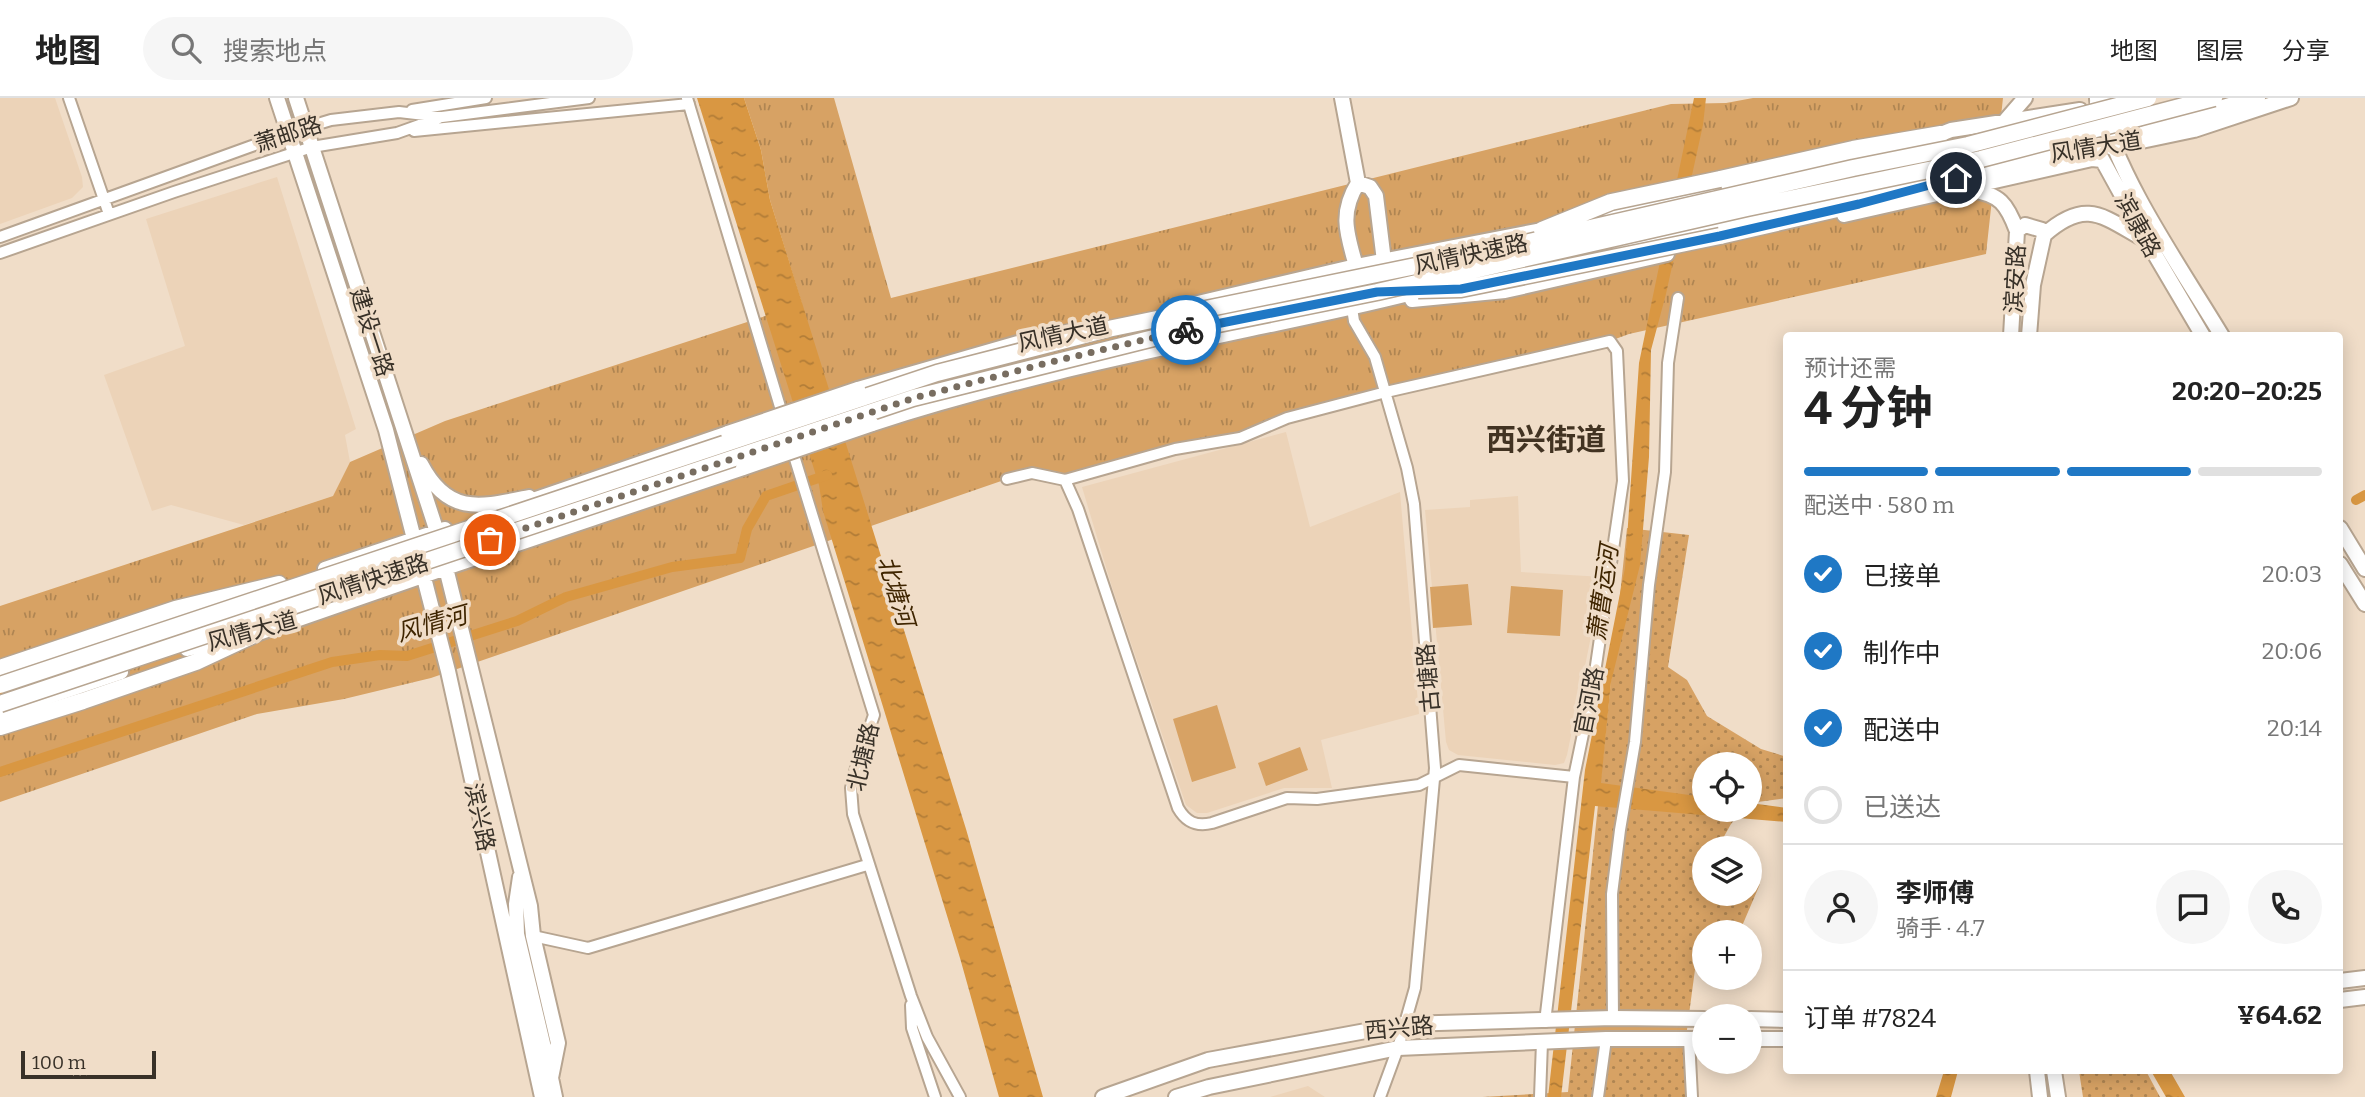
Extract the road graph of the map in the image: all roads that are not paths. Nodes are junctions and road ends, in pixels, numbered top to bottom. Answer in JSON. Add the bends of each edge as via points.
{"nodes":[{"id":1,"x":69,"y":98,"type":"edge"},
{"id":2,"x":277,"y":98,"type":"edge"},
{"id":3,"x":296,"y":98,"type":"edge"},
{"id":4,"x":486,"y":98,"type":"edge"},
{"id":5,"x":589,"y":98,"type":"edge"},
{"id":6,"x":1342,"y":98,"type":"edge"},
{"id":7,"x":2025,"y":98,"type":"edge"},
{"id":8,"x":2150,"y":98,"type":"edge"},
{"id":9,"x":2213,"y":98,"type":"edge"},
{"id":10,"x":2257,"y":98,"type":"edge"},
{"id":11,"x":2291,"y":98,"type":"edge"},
{"id":12,"x":2101,"y":100,"type":"edge"},
{"id":13,"x":688,"y":101,"type":"edge"},
{"id":14,"x":2079,"y":104,"type":"edge"},
{"id":15,"x":399,"y":112,"type":"junction"},
{"id":16,"x":442,"y":117,"type":"junction"},
{"id":17,"x":2005,"y":121,"type":"junction"},
{"id":18,"x":306,"y":127,"type":"junction"},
{"id":19,"x":288,"y":133,"type":"junction"},
{"id":20,"x":397,"y":133,"type":"junction"},
{"id":21,"x":1941,"y":134,"type":"joint"},
{"id":22,"x":2110,"y":140,"type":"junction"},
{"id":23,"x":2094,"y":144,"type":"junction"},
{"id":24,"x":312,"y":147,"type":"junction"},
{"id":25,"x":295,"y":153,"type":"junction"},
{"id":26,"x":2102,"y":160,"type":"junction"},
{"id":27,"x":1358,"y":183,"type":"junction"},
{"id":28,"x":1718,"y":184,"type":"junction"},
{"id":29,"x":1919,"y":187,"type":"junction"},
{"id":30,"x":1965,"y":189,"type":"junction"},
{"id":31,"x":104,"y":199,"type":"junction"},
{"id":32,"x":109,"y":214,"type":"junction"},
{"id":33,"x":2017,"y":231,"type":"junction"},
{"id":34,"x":2044,"y":235,"type":"junction"},
{"id":35,"x":0,"y":237,"type":"edge"},
{"id":36,"x":2147,"y":241,"type":"junction"},
{"id":37,"x":1494,"y":250,"type":"junction"},
{"id":38,"x":0,"y":253,"type":"edge"},
{"id":39,"x":1384,"y":261,"type":"junction"},
{"id":40,"x":1356,"y":266,"type":"junction"},
{"id":41,"x":1375,"y":298,"type":"junction"},
{"id":42,"x":1678,"y":299,"type":"dead end"},
{"id":43,"x":1350,"y":307,"type":"junction"},
{"id":44,"x":2011,"y":332,"type":"edge"},
{"id":45,"x":2029,"y":332,"type":"edge"},
{"id":46,"x":2201,"y":332,"type":"edge"},
{"id":47,"x":2220,"y":332,"type":"edge"},
{"id":48,"x":1386,"y":392,"type":"junction"},
{"id":49,"x":403,"y":427,"type":"junction"},
{"id":50,"x":1007,"y":480,"type":"dead end"},
{"id":51,"x":1065,"y":480,"type":"junction"},
{"id":52,"x":554,"y":492,"type":"junction"},
{"id":53,"x":437,"y":531,"type":"junction"},
{"id":54,"x":2343,"y":531,"type":"edge"},
{"id":55,"x":413,"y":539,"type":"junction"},
{"id":56,"x":2359,"y":550,"type":"edge"},
{"id":57,"x":446,"y":568,"type":"junction"},
{"id":58,"x":2343,"y":569,"type":"edge"},
{"id":59,"x":2365,"y":569,"type":"edge"},
{"id":60,"x":423,"y":576,"type":"junction"},
{"id":61,"x":279,"y":584,"type":"junction"},
{"id":62,"x":2365,"y":604,"type":"edge"},
{"id":63,"x":256,"y":634,"type":"junction"},
{"id":64,"x":0,"y":668,"type":"edge"},
{"id":65,"x":0,"y":674,"type":"edge"},
{"id":66,"x":0,"y":685,"type":"edge"},
{"id":67,"x":0,"y":704,"type":"edge"},
{"id":68,"x":0,"y":713,"type":"edge"},
{"id":69,"x":0,"y":727,"type":"edge"},
{"id":70,"x":1433,"y":776,"type":"junction"},
{"id":71,"x":1574,"y":777,"type":"junction"},
{"id":72,"x":867,"y":864,"type":"junction"},
{"id":73,"x":521,"y":867,"type":"junction"},
{"id":74,"x":533,"y":936,"type":"junction"},
{"id":75,"x":2365,"y":978,"type":"edge"},
{"id":76,"x":2343,"y":981,"type":"edge"},
{"id":77,"x":911,"y":996,"type":"junction"},
{"id":78,"x":2365,"y":997,"type":"edge"},
{"id":79,"x":2343,"y":1000,"type":"edge"},
{"id":80,"x":1613,"y":1018,"type":"junction"},
{"id":81,"x":1692,"y":1019,"type":"edge"},
{"id":82,"x":1762,"y":1019,"type":"edge"},
{"id":83,"x":1783,"y":1020,"type":"edge"},
{"id":84,"x":1547,"y":1021,"type":"junction"},
{"id":85,"x":1404,"y":1024,"type":"junction"},
{"id":86,"x":1606,"y":1039,"type":"junction"},
{"id":87,"x":1689,"y":1039,"type":"joint"},
{"id":88,"x":1762,"y":1039,"type":"edge"},
{"id":89,"x":1783,"y":1039,"type":"edge"},
{"id":90,"x":1545,"y":1042,"type":"junction"},
{"id":91,"x":1398,"y":1048,"type":"junction"},
{"id":92,"x":2037,"y":1074,"type":"edge"},
{"id":93,"x":2054,"y":1074,"type":"edge"},
{"id":94,"x":551,"y":1078,"type":"junction"},
{"id":95,"x":542,"y":1097,"type":"edge"},
{"id":96,"x":555,"y":1097,"type":"edge"},
{"id":97,"x":935,"y":1097,"type":"edge"},
{"id":98,"x":960,"y":1097,"type":"edge"},
{"id":99,"x":1103,"y":1097,"type":"edge"},
{"id":100,"x":1176,"y":1097,"type":"edge"},
{"id":101,"x":1380,"y":1097,"type":"edge"},
{"id":102,"x":1540,"y":1097,"type":"edge"},
{"id":103,"x":1598,"y":1097,"type":"edge"},
{"id":104,"x":1692,"y":1097,"type":"edge"},
{"id":105,"x":2040,"y":1097,"type":"edge"},
{"id":106,"x":2058,"y":1097,"type":"edge"}],
"edges":[{"from":1,"to":31,"type":"street"},
{"from":2,"to":19,"type":"main road","name":"建设一路"},
{"from":3,"to":18,"type":"main road","name":"建设一路"},
{"from":4,"to":15,"type":"street"},
{"from":5,"to":16,"type":"street","name":"萧邮路"},
{"from":6,"to":27,"type":"main road"},
{"from":7,"to":17,"type":"main road"},
{"from":8,"to":12,"type":"main road","name":"风情大道","via":[[2141,102]]},
{"from":8,"to":37,"type":"highway","name":"风情快速路","bridge":true,"via":[[1968,145]]},
{"from":9,"to":22,"type":"main road"},
{"from":9,"to":41,"type":"highway","name":"风情快速路","bridge":true,"via":[[1981,159],[1747,208]]},
{"from":10,"to":22,"type":"highway"},
{"from":11,"to":22,"type":"main road","name":"风情大道","via":[[2194,130]]},
{"from":12,"to":14,"type":"main road","name":"风情大道"},
{"from":12,"to":22,"type":"main road","name":"滨康路"},
{"from":13,"to":20,"type":"street"},
{"from":13,"to":72,"type":"street","name":"北塘路","via":[[874,715],[851,788]]},
{"from":14,"to":17,"type":"main road","name":"风情大道"},
{"from":14,"to":23,"type":"main road","name":"滨康路"},
{"from":15,"to":16,"type":"street","name":"萧邮路"},
{"from":15,"to":18,"type":"street","name":"萧邮路"},
{"from":16,"to":20,"type":"street"},
{"from":17,"to":21,"type":"main road","name":"风情大道"},
{"from":18,"to":19,"type":"street","name":"萧邮路"},
{"from":18,"to":24,"type":"main road","name":"建设一路"},
{"from":19,"to":25,"type":"main road","name":"建设一路"},
{"from":19,"to":31,"type":"street","name":"萧邮路"},
{"from":20,"to":24,"type":"street"},
{"from":21,"to":28,"type":"highway","via":[[1853,149]]},
{"from":22,"to":23,"type":"main road","name":"风情大道"},
{"from":22,"to":47,"type":"main road","name":"滨康路"},
{"from":23,"to":26,"type":"main road","name":"滨康路"},
{"from":23,"to":29,"type":"main road","name":"风情大道"},
{"from":24,"to":25,"type":"street"},
{"from":24,"to":49,"type":"main road","name":"建设一路"},
{"from":25,"to":32,"type":"street"},
{"from":25,"to":55,"type":"main road","name":"建设一路","via":[[386,430]]},
{"from":26,"to":30,"type":"main road"},
{"from":26,"to":36,"type":"main road","name":"滨康路"},
{"from":27,"to":39,"type":"main road","via":[[1376,195]]},
{"from":27,"to":40,"type":"main road","via":[[1346,214],[1346,233]]},
{"from":28,"to":37,"type":"highway","bridge":true,"via":[[1611,202]]},
{"from":28,"to":39,"type":"main road","name":"风情大道","via":[[1661,203]]},
{"from":29,"to":41,"type":"main road","name":"风情大道","via":[[1856,193],[1478,280]]},
{"from":29,"to":41,"type":"highway","bridge":true,"via":[[1720,236],[1461,289]]},
{"from":30,"to":33,"type":"main road","via":[[1996,196]]},
{"from":30,"to":41,"type":"main road","via":[[1505,291]]},
{"from":31,"to":32,"type":"street"},
{"from":31,"to":35,"type":"street","name":"萧邮路"},
{"from":32,"to":38,"type":"street"},
{"from":33,"to":34,"type":"main road","name":"滨安路","via":[[2025,225]]},
{"from":33,"to":44,"type":"main road","name":"滨安路"},
{"from":34,"to":36,"type":"main road","via":[[2066,218],[2090,213]]},
{"from":34,"to":45,"type":"main road","name":"滨安路"},
{"from":36,"to":46,"type":"main road","name":"滨康路"},
{"from":37,"to":66,"type":"highway","name":"风情快速路","bridge":true,"via":[[1108,329],[937,373]]},
{"from":39,"to":40,"type":"main road","name":"风情大道"},
{"from":40,"to":43,"type":"street","name":"古塘路","via":[[1348,282]]},
{"from":40,"to":52,"type":"main road","name":"风情大道","bridge":true,"via":[[1018,343],[858,389]]},
{"from":41,"to":43,"type":"main road","name":"风情大道"},
{"from":41,"to":67,"type":"highway","name":"风情快速路","bridge":true,"via":[[1174,332],[914,398]]},
{"from":42,"to":80,"type":"street","via":[[1668,363],[1665,472],[1635,743],[1612,894]]},
{"from":43,"to":48,"type":"street","name":"古塘路","via":[[1375,357]]},
{"from":43,"to":57,"type":"main road","name":"风情大道","bridge":true,"via":[[924,407]]},
{"from":48,"to":51,"type":"street","via":[[1287,418],[1240,438],[1175,449]]},
{"from":48,"to":70,"type":"street","name":"古塘路","via":[[1414,504],[1436,768]]},
{"from":48,"to":71,"type":"street","name":"官河路","via":[[1610,341],[1617,351],[1623,481],[1593,686]]},
{"from":49,"to":52,"type":"main road","via":[[435,488],[453,499],[470,506],[488,505]]},
{"from":49,"to":53,"type":"main road","name":"建设一路"},
{"from":50,"to":51,"type":"street","via":[[1032,472]]},
{"from":51,"to":70,"type":"street","via":[[1183,817],[1202,826],[1287,798],[1317,799],[1419,785]]},
{"from":52,"to":53,"type":"main road","name":"风情大道"},
{"from":53,"to":55,"type":"main road","name":"风情大道"},
{"from":53,"to":57,"type":"main road","name":"建设一路"},
{"from":54,"to":56,"type":"main road"},
{"from":55,"to":60,"type":"main road","name":"滨兴路"},
{"from":55,"to":61,"type":"main road","name":"风情大道"},
{"from":56,"to":59,"type":"main road"},
{"from":57,"to":60,"type":"main road","name":"风情大道"},
{"from":57,"to":73,"type":"main road","name":"滨兴路"},
{"from":58,"to":62,"type":"main road"},
{"from":60,"to":63,"type":"main road","name":"风情大道"},
{"from":60,"to":95,"type":"main road","name":"滨兴路"},
{"from":61,"to":64,"type":"highway","via":[[175,609]]},
{"from":61,"to":65,"type":"main road","name":"风情大道"},
{"from":63,"to":68,"type":"main road","name":"风情大道","via":[[197,645]]},
{"from":63,"to":69,"type":"highway","via":[[196,662]]},
{"from":70,"to":71,"type":"street","via":[[1459,765]]},
{"from":70,"to":85,"type":"street","name":"古塘路","via":[[1415,988]]},
{"from":71,"to":84,"type":"street","name":"官河路"},
{"from":72,"to":74,"type":"street","via":[[588,948]]},
{"from":72,"to":77,"type":"street","name":"北塘路"},
{"from":73,"to":74,"type":"main road","name":"滨兴路"},
{"from":73,"to":94,"type":"main road","via":[[517,934]]},
{"from":74,"to":94,"type":"main road","name":"滨兴路","via":[[558,1043]]},
{"from":75,"to":76,"type":"main road"},
{"from":77,"to":97,"type":"street","name":"北塘路","via":[[912,1028]]},
{"from":77,"to":98,"type":"street","name":"北塘路"},
{"from":78,"to":79,"type":"main road"},
{"from":80,"to":81,"type":"main road","name":"西兴路"},
{"from":80,"to":84,"type":"main road","name":"西兴路"},
{"from":82,"to":83,"type":"main road"},
{"from":84,"to":85,"type":"main road","name":"西兴路"},
{"from":85,"to":91,"type":"street","name":"古塘路"},
{"from":85,"to":99,"type":"main road","name":"西兴路","via":[[1208,1060]]},
{"from":86,"to":87,"type":"main road","name":"西兴路"},
{"from":86,"to":90,"type":"main road","name":"西兴路"},
{"from":86,"to":103,"type":"street"},
{"from":87,"to":104,"type":"street"},
{"from":88,"to":89,"type":"main road"},
{"from":90,"to":91,"type":"main road","name":"西兴路"},
{"from":90,"to":102,"type":"street"},
{"from":91,"to":100,"type":"main road","name":"西兴路"},
{"from":91,"to":101,"type":"street","name":"古塘路"},
{"from":92,"to":105,"type":"main road"},
{"from":93,"to":106,"type":"main road"},
{"from":94,"to":96,"type":"main road","name":"滨兴路"}]}
